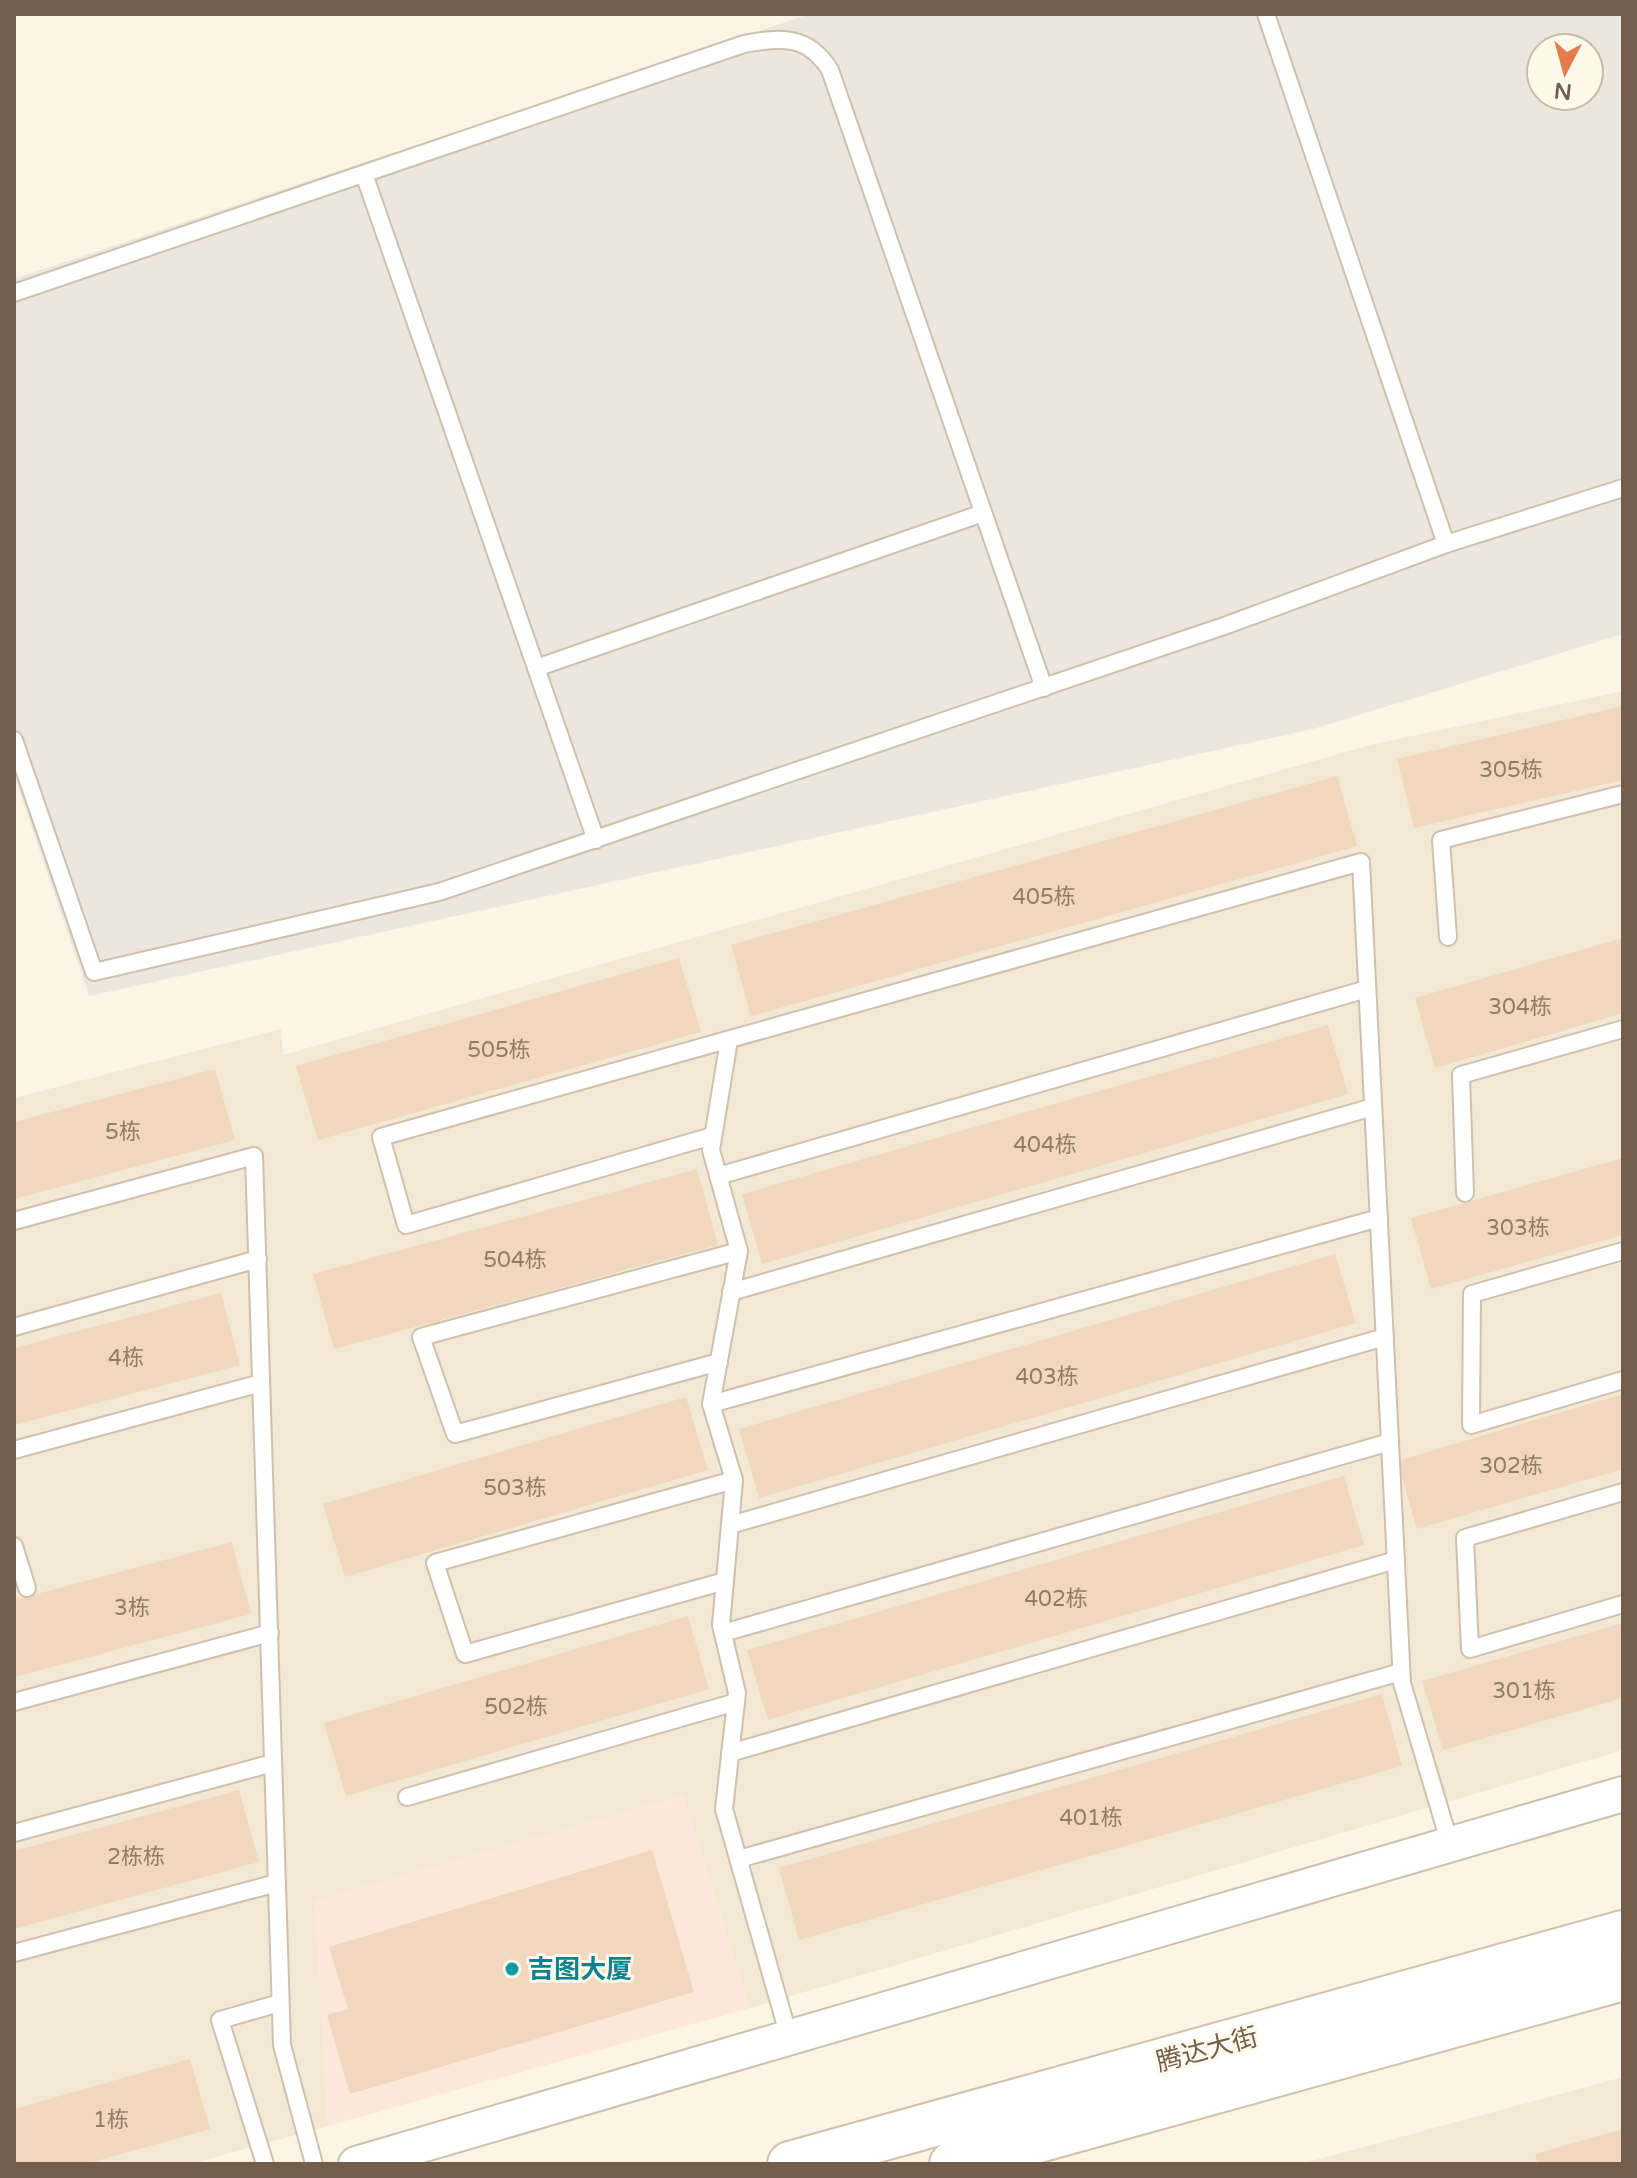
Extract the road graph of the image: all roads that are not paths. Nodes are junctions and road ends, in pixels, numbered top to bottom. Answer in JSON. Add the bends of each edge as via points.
{"nodes":[{"id":1,"x":1266,"y":14,"type":"edge"},
{"id":2,"x":364,"y":174,"type":"junction"},
{"id":3,"x":14,"y":293,"type":"edge"},
{"id":4,"x":1623,"y":488,"type":"edge"},
{"id":5,"x":983,"y":513,"type":"junction"},
{"id":6,"x":1446,"y":544,"type":"junction"},
{"id":7,"x":536,"y":668,"type":"junction"},
{"id":8,"x":1044,"y":688,"type":"junction"},
{"id":9,"x":14,"y":740,"type":"edge"},
{"id":10,"x":1623,"y":794,"type":"edge"},
{"id":11,"x":596,"y":840,"type":"junction"},
{"id":12,"x":1448,"y":937,"type":"dead end"},
{"id":13,"x":1367,"y":989,"type":"junction"},
{"id":14,"x":1623,"y":1029,"type":"edge"},
{"id":15,"x":729,"y":1040,"type":"junction"},
{"id":16,"x":1373,"y":1107,"type":"junction"},
{"id":17,"x":712,"y":1136,"type":"junction"},
{"id":18,"x":718,"y":1176,"type":"junction"},
{"id":19,"x":1465,"y":1193,"type":"dead end"},
{"id":20,"x":1379,"y":1218,"type":"junction"},
{"id":21,"x":14,"y":1221,"type":"edge"},
{"id":22,"x":739,"y":1251,"type":"junction"},
{"id":23,"x":1623,"y":1251,"type":"edge"},
{"id":24,"x":258,"y":1259,"type":"junction"},
{"id":25,"x":731,"y":1292,"type":"junction"},
{"id":26,"x":14,"y":1327,"type":"edge"},
{"id":27,"x":1385,"y":1337,"type":"junction"},
{"id":28,"x":719,"y":1362,"type":"junction"},
{"id":29,"x":1623,"y":1380,"type":"edge"},
{"id":30,"x":261,"y":1383,"type":"junction"},
{"id":31,"x":711,"y":1404,"type":"junction"},
{"id":32,"x":1390,"y":1442,"type":"junction"},
{"id":33,"x":14,"y":1450,"type":"edge"},
{"id":34,"x":734,"y":1480,"type":"junction"},
{"id":35,"x":1623,"y":1492,"type":"edge"},
{"id":36,"x":730,"y":1525,"type":"junction"},
{"id":37,"x":14,"y":1546,"type":"edge"},
{"id":38,"x":1396,"y":1560,"type":"junction"},
{"id":39,"x":725,"y":1581,"type":"junction"},
{"id":40,"x":27,"y":1588,"type":"dead end"},
{"id":41,"x":1623,"y":1604,"type":"edge"},
{"id":42,"x":270,"y":1633,"type":"junction"},
{"id":43,"x":723,"y":1633,"type":"junction"},
{"id":44,"x":1401,"y":1672,"type":"junction"},
{"id":45,"x":14,"y":1702,"type":"edge"},
{"id":46,"x":736,"y":1702,"type":"junction"},
{"id":47,"x":730,"y":1753,"type":"junction"},
{"id":48,"x":273,"y":1763,"type":"junction"},
{"id":49,"x":1623,"y":1794,"type":"edge"},
{"id":50,"x":407,"y":1797,"type":"dead end"},
{"id":51,"x":14,"y":1833,"type":"edge"},
{"id":52,"x":1450,"y":1844,"type":"junction"},
{"id":53,"x":739,"y":1859,"type":"junction"},
{"id":54,"x":277,"y":1883,"type":"junction"},
{"id":55,"x":1623,"y":1933,"type":"edge"},
{"id":56,"x":14,"y":1953,"type":"edge"},
{"id":57,"x":1623,"y":1978,"type":"edge"},
{"id":58,"x":280,"y":2003,"type":"junction"},
{"id":59,"x":789,"y":2037,"type":"junction"},
{"id":60,"x":265,"y":2164,"type":"edge"},
{"id":61,"x":314,"y":2164,"type":"edge"},
{"id":62,"x":356,"y":2164,"type":"edge"},
{"id":63,"x":790,"y":2164,"type":"edge"},
{"id":64,"x":952,"y":2164,"type":"edge"}],
"edges":[{"from":1,"to":6,"type":"lane"},
{"from":2,"to":3,"type":"lane"},
{"from":2,"to":5,"type":"lane","via":[[744,44],[798,41],[819,53],[830,70]]},
{"from":2,"to":7,"type":"lane"},
{"from":4,"to":6,"type":"lane"},
{"from":5,"to":7,"type":"lane"},
{"from":5,"to":8,"type":"lane"},
{"from":6,"to":8,"type":"lane"},
{"from":7,"to":11,"type":"lane"},
{"from":8,"to":11,"type":"lane"},
{"from":9,"to":11,"type":"lane","via":[[94,972],[439,892]]},
{"from":10,"to":12,"type":"lane","via":[[1441,840]]},
{"from":13,"to":15,"type":"lane","via":[[1361,862]]},
{"from":13,"to":16,"type":"lane"},
{"from":13,"to":18,"type":"lane"},
{"from":14,"to":19,"type":"lane","via":[[1461,1075]]},
{"from":15,"to":17,"type":"lane"},
{"from":15,"to":17,"type":"lane","via":[[381,1137],[406,1225]]},
{"from":16,"to":20,"type":"lane"},
{"from":16,"to":25,"type":"lane"},
{"from":17,"to":18,"type":"lane"},
{"from":18,"to":22,"type":"lane"},
{"from":20,"to":27,"type":"lane"},
{"from":20,"to":31,"type":"lane"},
{"from":21,"to":24,"type":"lane","via":[[254,1156]]},
{"from":22,"to":25,"type":"lane"},
{"from":22,"to":28,"type":"lane","via":[[421,1337],[455,1434]]},
{"from":23,"to":29,"type":"lane","via":[[1472,1294],[1471,1425]]},
{"from":24,"to":26,"type":"lane"},
{"from":24,"to":30,"type":"lane"},
{"from":25,"to":28,"type":"lane"},
{"from":27,"to":32,"type":"lane"},
{"from":27,"to":36,"type":"lane"},
{"from":28,"to":31,"type":"lane"},
{"from":30,"to":33,"type":"lane"},
{"from":30,"to":42,"type":"lane"},
{"from":31,"to":34,"type":"lane"},
{"from":32,"to":38,"type":"lane"},
{"from":32,"to":43,"type":"lane"},
{"from":34,"to":36,"type":"lane"},
{"from":34,"to":39,"type":"lane","via":[[435,1563],[465,1654]]},
{"from":35,"to":41,"type":"lane","via":[[1465,1538],[1470,1649]]},
{"from":36,"to":39,"type":"lane"},
{"from":37,"to":40,"type":"lane"},
{"from":38,"to":44,"type":"lane"},
{"from":38,"to":47,"type":"lane"},
{"from":39,"to":43,"type":"lane"},
{"from":42,"to":45,"type":"lane"},
{"from":42,"to":48,"type":"lane"},
{"from":43,"to":46,"type":"lane"},
{"from":44,"to":52,"type":"lane"},
{"from":44,"to":53,"type":"lane"},
{"from":46,"to":47,"type":"lane"},
{"from":46,"to":50,"type":"lane"},
{"from":47,"to":53,"type":"lane","via":[[724,1809]]},
{"from":48,"to":51,"type":"lane"},
{"from":48,"to":54,"type":"lane"},
{"from":49,"to":52,"type":"street"},
{"from":52,"to":59,"type":"street"},
{"from":53,"to":59,"type":"lane"},
{"from":54,"to":56,"type":"lane"},
{"from":54,"to":58,"type":"lane"},
{"from":55,"to":63,"type":"main road","name":"腾达大街"},
{"from":57,"to":64,"type":"main road","name":"腾达大街","via":[[1044,2145]]},
{"from":58,"to":60,"type":"lane","via":[[220,2020]]},
{"from":58,"to":61,"type":"lane","via":[[282,2045]]},
{"from":59,"to":62,"type":"street"}]}
